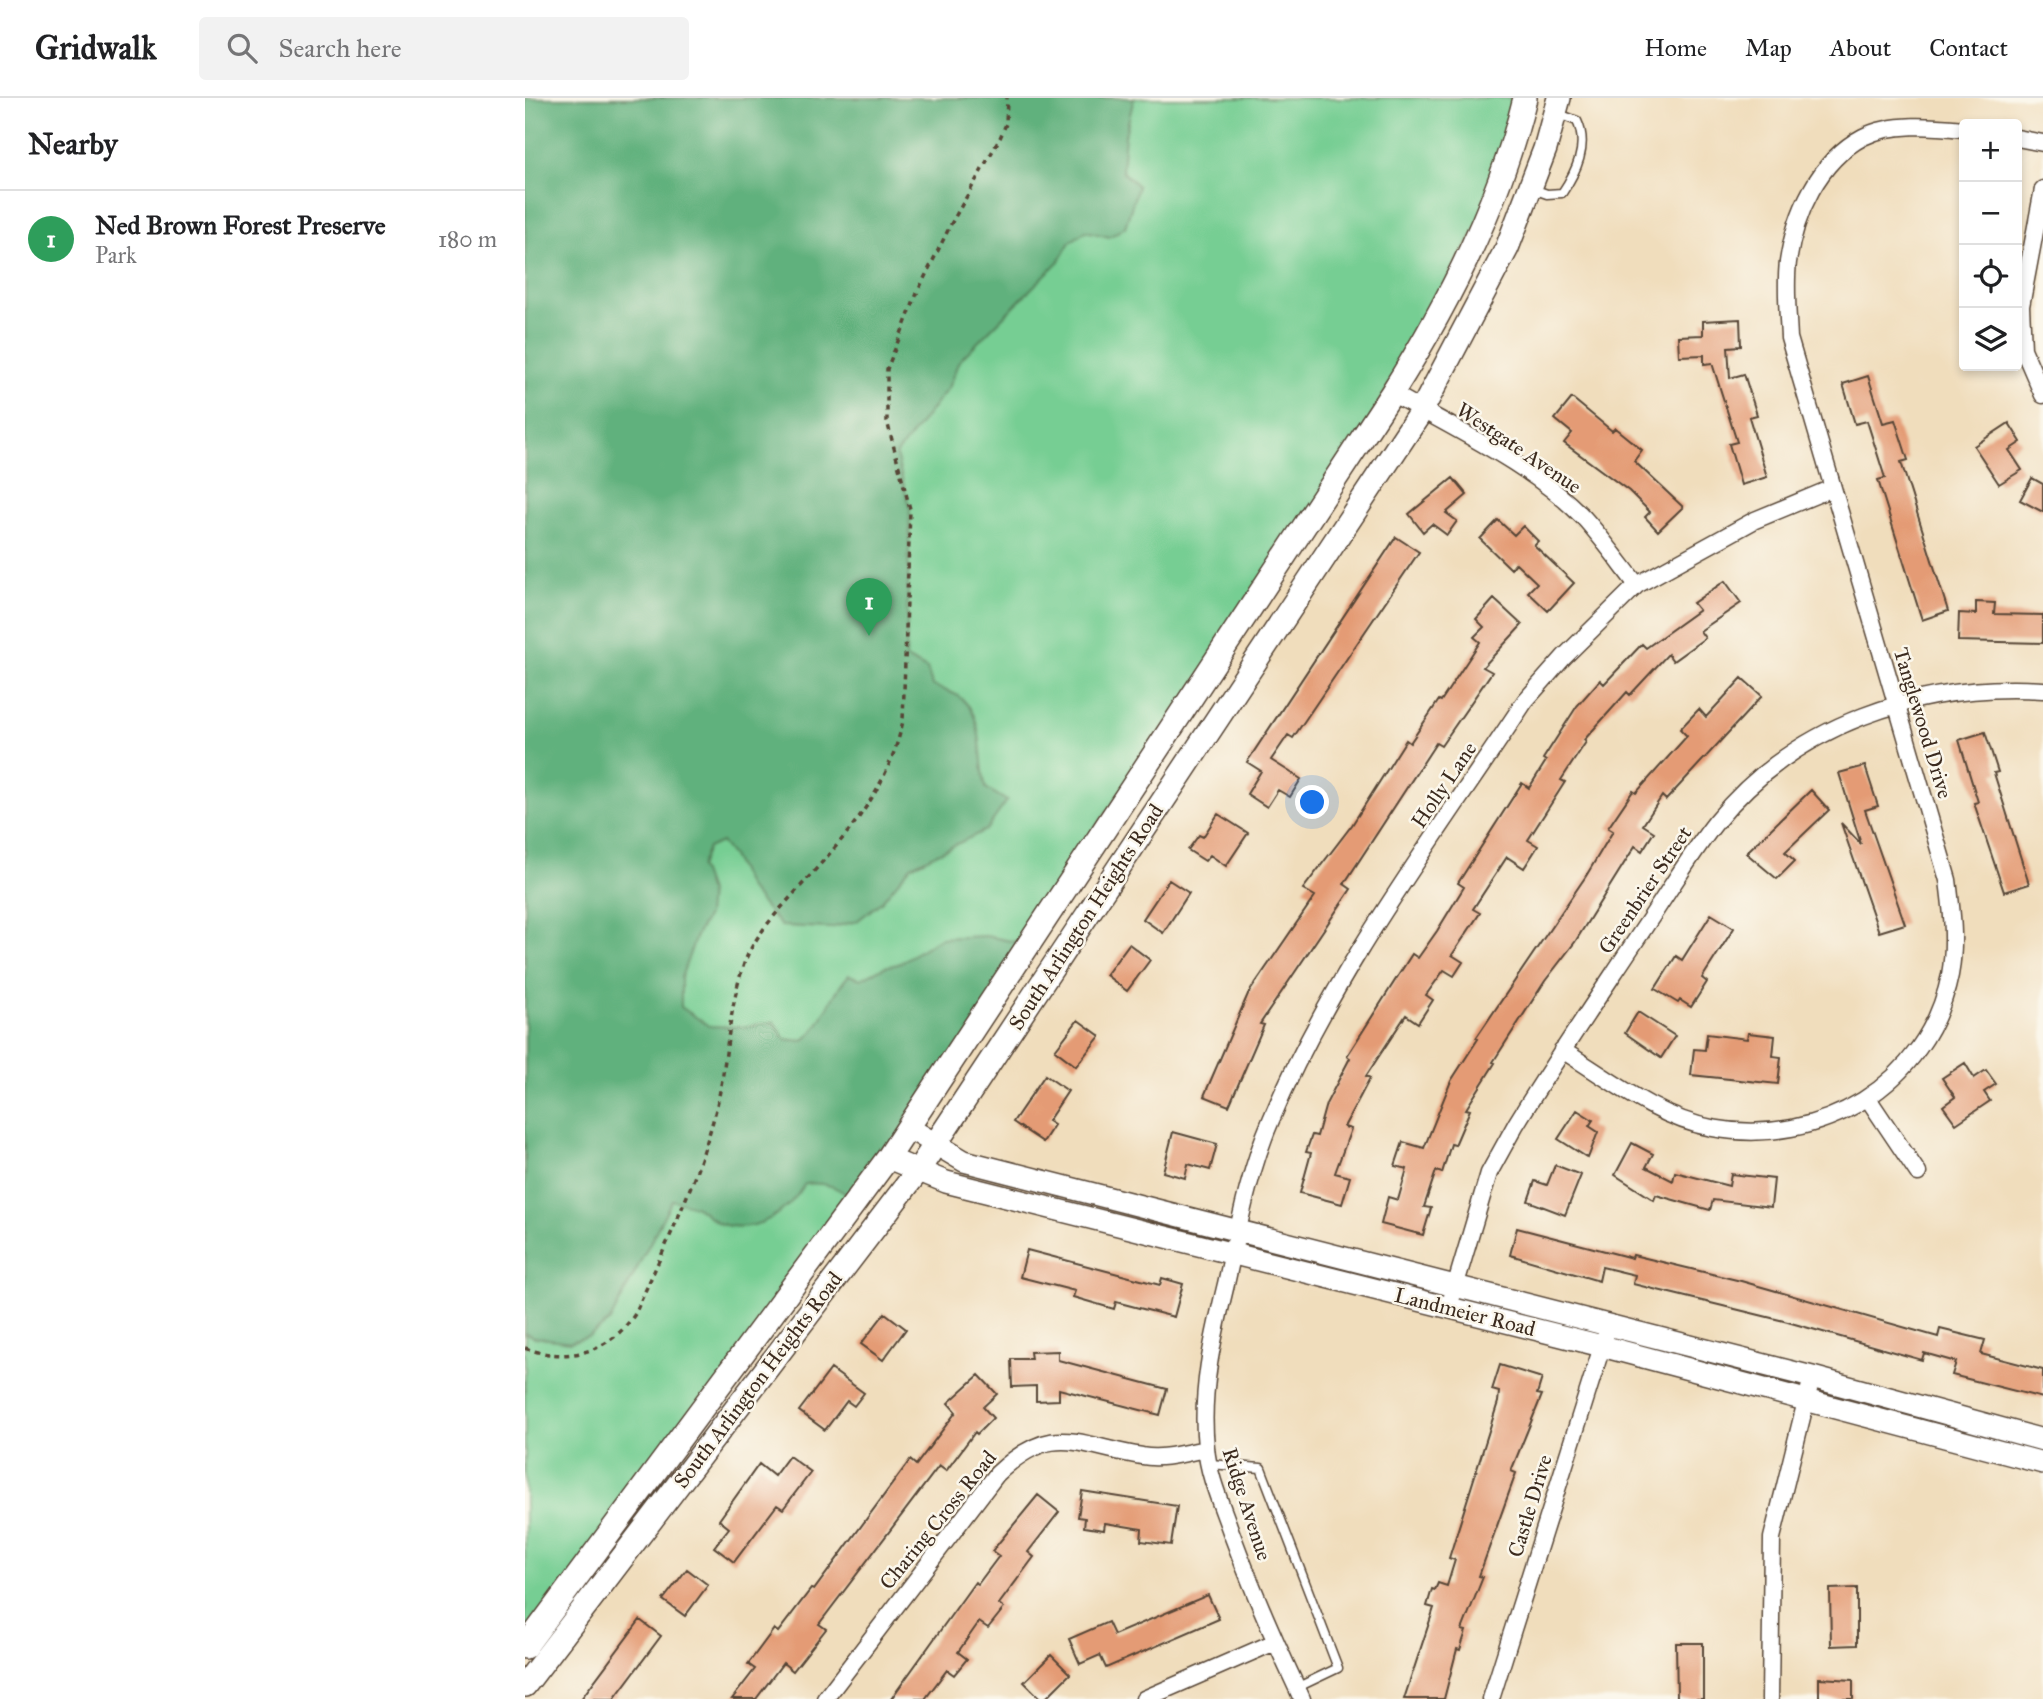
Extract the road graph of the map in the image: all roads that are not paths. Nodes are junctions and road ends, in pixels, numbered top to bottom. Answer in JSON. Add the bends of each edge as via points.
{"nodes":[{"id":1,"x":1525,"y":98,"type":"edge"},
{"id":2,"x":1557,"y":105,"type":"edge"},
{"id":3,"x":1959,"y":129,"type":"edge"},
{"id":4,"x":2022,"y":139,"type":"edge"},
{"id":5,"x":2043,"y":143,"type":"edge"},
{"id":6,"x":1530,"y":188,"type":"junction"},
{"id":7,"x":2043,"y":189,"type":"edge"},
{"id":8,"x":1392,"y":393,"type":"junction"},
{"id":9,"x":2043,"y":395,"type":"edge"},
{"id":10,"x":1422,"y":410,"type":"junction"},
{"id":11,"x":1831,"y":489,"type":"junction"},
{"id":12,"x":1637,"y":585,"type":"junction"},
{"id":13,"x":2043,"y":690,"type":"edge"},
{"id":14,"x":1894,"y":704,"type":"junction"},
{"id":15,"x":1562,"y":1050,"type":"junction"},
{"id":16,"x":1869,"y":1100,"type":"junction"},
{"id":17,"x":909,"y":1128,"type":"junction"},
{"id":18,"x":936,"y":1145,"type":"junction"},
{"id":19,"x":888,"y":1158,"type":"junction"},
{"id":20,"x":917,"y":1172,"type":"junction"},
{"id":21,"x":1918,"y":1173,"type":"dead end"},
{"id":22,"x":1239,"y":1231,"type":"junction"},
{"id":23,"x":1233,"y":1254,"type":"junction"},
{"id":24,"x":1455,"y":1286,"type":"junction"},
{"id":25,"x":1449,"y":1308,"type":"junction"},
{"id":26,"x":1608,"y":1325,"type":"junction"},
{"id":27,"x":1602,"y":1346,"type":"junction"},
{"id":28,"x":1812,"y":1377,"type":"junction"},
{"id":29,"x":1806,"y":1400,"type":"junction"},
{"id":30,"x":2043,"y":1440,"type":"edge"},
{"id":31,"x":1208,"y":1456,"type":"junction"},
{"id":32,"x":2043,"y":1463,"type":"edge"},
{"id":33,"x":1275,"y":1642,"type":"junction"},
{"id":34,"x":525,"y":1647,"type":"edge"},
{"id":35,"x":525,"y":1685,"type":"edge"},
{"id":36,"x":1299,"y":1693,"type":"edge"},
{"id":37,"x":825,"y":1699,"type":"edge"},
{"id":38,"x":1144,"y":1699,"type":"edge"},
{"id":39,"x":1492,"y":1699,"type":"edge"},
{"id":40,"x":1770,"y":1699,"type":"edge"}],
"edges":[{"from":1,"to":8,"type":"main road","name":"South Arlington Heights Road","via":[[1494,193],[1462,265]]},
{"from":2,"to":6,"type":"main road","name":"South Arlington Heights Road"},
{"from":2,"to":6,"type":"lane","via":[[1583,132],[1577,171],[1562,193]]},
{"from":3,"to":11,"type":"street","name":"Tanglewood Drive","via":[[1897,128],[1863,137],[1823,170],[1800,214],[1788,264],[1789,338]]},
{"from":4,"to":5,"type":"street"},
{"from":6,"to":10,"type":"main road","name":"South Arlington Heights Road","via":[[1507,248]]},
{"from":7,"to":9,"type":"street","via":[[2021,306],[2023,349]]},
{"from":8,"to":10,"type":"street","name":"Westgate Avenue"},
{"from":8,"to":17,"type":"main road","name":"South Arlington Heights Road"},
{"from":10,"to":12,"type":"street","name":"Westgate Avenue","via":[[1495,452],[1570,505]]},
{"from":10,"to":18,"type":"main road","name":"South Arlington Heights Road"},
{"from":11,"to":12,"type":"street","name":"Holly Lane","via":[[1755,520]]},
{"from":11,"to":14,"type":"street","name":"Tanglewood Drive"},
{"from":12,"to":22,"type":"street","name":"Holly Lane","via":[[1525,701],[1333,998],[1279,1102]]},
{"from":13,"to":14,"type":"street","name":"Greenbrier Street","via":[[1983,689]]},
{"from":14,"to":15,"type":"street","name":"Greenbrier Street","via":[[1857,716],[1810,740],[1761,778],[1717,822]]},
{"from":14,"to":16,"type":"street","name":"Tanglewood Drive","via":[[1948,880],[1954,945],[1949,977],[1925,1037],[1903,1069]]},
{"from":15,"to":16,"type":"street","name":"Tanglewood Drive","via":[[1655,1107],[1711,1128],[1745,1132],[1787,1129]]},
{"from":15,"to":24,"type":"street","name":"Greenbrier Street","via":[[1489,1173]]},
{"from":16,"to":21,"type":"street"},
{"from":17,"to":18,"type":"street","name":"Landmeier Road"},
{"from":17,"to":19,"type":"main road","name":"South Arlington Heights Road"},
{"from":18,"to":20,"type":"main road","name":"South Arlington Heights Road"},
{"from":18,"to":22,"type":"street","name":"Landmeier Road","via":[[964,1161]]},
{"from":19,"to":20,"type":"street","name":"Landmeier Road"},
{"from":19,"to":34,"type":"main road","name":"South Arlington Heights Road"},
{"from":20,"to":23,"type":"street","name":"Landmeier Road"},
{"from":20,"to":35,"type":"main road","name":"South Arlington Heights Road"},
{"from":22,"to":23,"type":"street","name":"Ridge Avenue"},
{"from":22,"to":24,"type":"street","name":"Landmeier Road"},
{"from":23,"to":25,"type":"street","name":"Landmeier Road"},
{"from":23,"to":31,"type":"street","name":"Ridge Avenue","via":[[1205,1379]]},
{"from":24,"to":25,"type":"street","name":"Greenbrier Street"},
{"from":24,"to":26,"type":"street","name":"Landmeier Road"},
{"from":25,"to":27,"type":"street","name":"Landmeier Road"},
{"from":26,"to":27,"type":"street","name":"Castle Drive"},
{"from":26,"to":28,"type":"street","name":"Landmeier Road"},
{"from":27,"to":29,"type":"street","name":"Landmeier Road"},
{"from":27,"to":39,"type":"street","name":"Castle Drive"},
{"from":28,"to":29,"type":"street"},
{"from":28,"to":30,"type":"street","name":"Landmeier Road"},
{"from":29,"to":32,"type":"street","name":"Landmeier Road"},
{"from":29,"to":40,"type":"street","via":[[1772,1538]]},
{"from":31,"to":33,"type":"street","name":"Ridge Avenue","via":[[1223,1509]]},
{"from":31,"to":36,"type":"lane","via":[[1261,1468],[1338,1668]]},
{"from":31,"to":37,"type":"street","name":"Charing Cross Road","via":[[1161,1458],[1064,1441],[1045,1442],[1020,1454],[997,1474]]},
{"from":33,"to":36,"type":"street","name":"Ridge Avenue"},
{"from":33,"to":38,"type":"street"}]}
